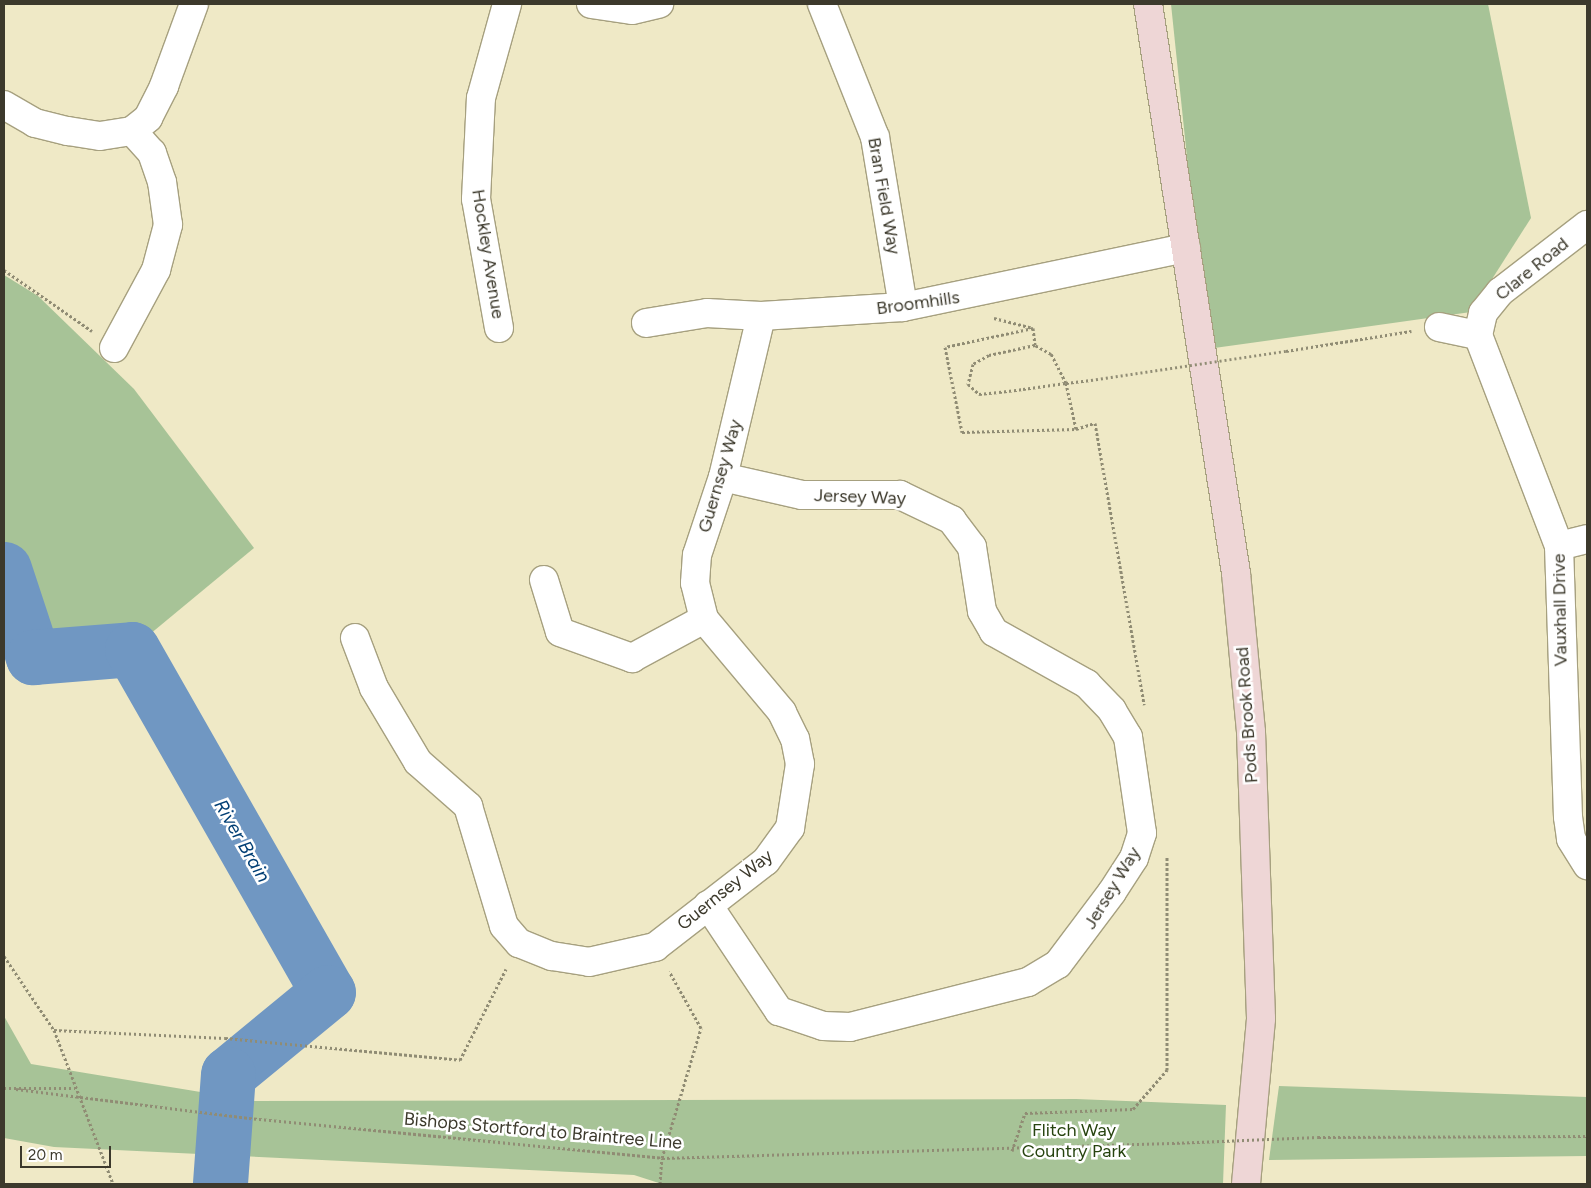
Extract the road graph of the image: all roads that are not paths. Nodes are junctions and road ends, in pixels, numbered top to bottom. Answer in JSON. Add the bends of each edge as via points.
{"nodes":[{"id":1,"x":194,"y":4,"type":"edge"},
{"id":2,"x":507,"y":4,"type":"edge"},
{"id":3,"x":591,"y":4,"type":"edge"},
{"id":4,"x":660,"y":4,"type":"edge"},
{"id":5,"x":822,"y":4,"type":"edge"},
{"id":6,"x":1148,"y":4,"type":"edge"},
{"id":7,"x":4,"y":104,"type":"edge"},
{"id":8,"x":132,"y":131,"type":"junction"},
{"id":9,"x":1587,"y":225,"type":"edge"},
{"id":10,"x":1186,"y":248,"type":"junction"},
{"id":11,"x":903,"y":307,"type":"junction"},
{"id":12,"x":761,"y":316,"type":"junction"},
{"id":13,"x":646,"y":323,"type":"dead end"},
{"id":14,"x":1439,"y":327,"type":"road end"},
{"id":15,"x":499,"y":328,"type":"dead end"},
{"id":16,"x":1478,"y":335,"type":"junction"},
{"id":17,"x":114,"y":348,"type":"road end"},
{"id":18,"x":724,"y":477,"type":"junction"},
{"id":19,"x":1587,"y":539,"type":"edge"},
{"id":20,"x":1559,"y":546,"type":"junction"},
{"id":21,"x":544,"y":580,"type":"dead end"},
{"id":22,"x":704,"y":619,"type":"junction"},
{"id":23,"x":355,"y":638,"type":"dead end"},
{"id":24,"x":1587,"y":865,"type":"edge"},
{"id":25,"x":708,"y":905,"type":"junction"},
{"id":26,"x":1246,"y":1184,"type":"edge"}],
"edges":[{"from":1,"to":8,"type":"street","via":[[164,86],[148,118]]},
{"from":2,"to":15,"type":"street","name":"Hockley Avenue","via":[[481,98],[476,200]]},
{"from":3,"to":4,"type":"street","via":[[632,10]]},
{"from":5,"to":11,"type":"street","name":"Bran Field Way","via":[[875,137]]},
{"from":6,"to":10,"type":"main road","name":"Pods Brook Road"},
{"from":7,"to":8,"type":"street","via":[[35,123],[68,131],[100,136]]},
{"from":8,"to":17,"type":"street","via":[[152,154],[162,182],[168,225],[156,270]]},
{"from":9,"to":16,"type":"street","name":"Clare Road","via":[[1500,292],[1483,313]]},
{"from":10,"to":11,"type":"street","name":"Broomhills"},
{"from":10,"to":26,"type":"main road","name":"Pods Brook Road","via":[[1236,573],[1250,732],[1261,1019]]},
{"from":11,"to":12,"type":"street","name":"Broomhills"},
{"from":12,"to":13,"type":"street","name":"Broomhills","via":[[707,312]]},
{"from":12,"to":18,"type":"street","name":"Guernsey Way"},
{"from":14,"to":16,"type":"street"},
{"from":16,"to":20,"type":"street","name":"Vauxhall Drive"},
{"from":18,"to":22,"type":"street","name":"Guernsey Way","via":[[697,555],[695,583]]},
{"from":18,"to":25,"type":"street","name":"Jersey Way","via":[[802,495],[900,495],[952,520],[972,547],[982,611],[994,632],[1087,684],[1112,710],[1128,737],[1142,833],[1134,858],[1058,964],[1028,982],[850,1027],[823,1026],[778,1011]]},
{"from":19,"to":20,"type":"street"},
{"from":20,"to":24,"type":"street","name":"Vauxhall Drive","via":[[1568,816],[1571,839]]},
{"from":21,"to":22,"type":"street","via":[[560,632],[632,658]]},
{"from":22,"to":25,"type":"street","name":"Guernsey Way","via":[[782,712],[800,764],[790,828],[781,845]]},
{"from":23,"to":25,"type":"street","name":"Guernsey Way","via":[[374,688],[418,762],[468,806],[504,926],[519,943],[552,956],[589,962],[655,947]]}]}
